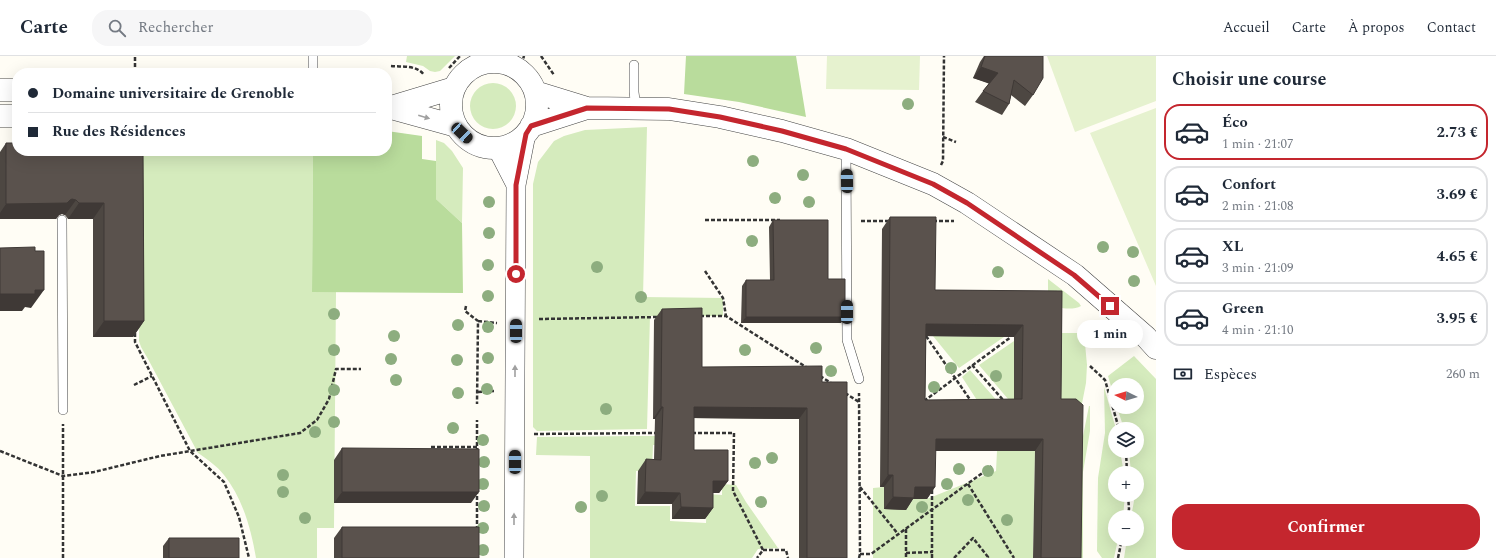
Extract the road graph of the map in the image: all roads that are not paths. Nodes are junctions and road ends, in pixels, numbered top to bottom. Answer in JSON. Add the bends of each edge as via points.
{"nodes":[{"id":1,"x":313,"y":56,"type":"edge"},
{"id":2,"x":480,"y":58,"type":"edge"},
{"id":3,"x":516,"y":62,"type":"edge"},
{"id":4,"x":634,"y":65,"type":"dead end"},
{"id":5,"x":313,"y":68,"type":"edge"},
{"id":6,"x":454,"y":88,"type":"junction"},
{"id":7,"x":0,"y":90,"type":"edge"},
{"id":8,"x":12,"y":90,"type":"edge"},
{"id":9,"x":535,"y":92,"type":"junction"},
{"id":10,"x":392,"y":106,"type":"edge"},
{"id":11,"x":392,"y":108,"type":"edge"},
{"id":12,"x":587,"y":108,"type":"junction"},
{"id":13,"x":636,"y":108,"type":"junction"},
{"id":14,"x":0,"y":116,"type":"edge"},
{"id":15,"x":12,"y":116,"type":"edge"},
{"id":16,"x":456,"y":126,"type":"junction"},
{"id":17,"x":529,"y":130,"type":"junction"},
{"id":18,"x":497,"y":148,"type":"junction"},
{"id":19,"x":846,"y":149,"type":"junction"},
{"id":20,"x":516,"y":185,"type":"junction"},
{"id":21,"x":62,"y":220,"type":"edge"},
{"id":22,"x":1156,"y":348,"type":"edge"},
{"id":23,"x":859,"y":379,"type":"road end"},
{"id":24,"x":63,"y":410,"type":"road end"},
{"id":25,"x":514,"y":558,"type":"edge"}],
"edges":[{"from":1,"to":5,"type":"lane"},
{"from":2,"to":3,"type":"street","via":[[497,62]]},
{"from":2,"to":6,"type":"street","via":[[461,76]]},
{"from":3,"to":9,"type":"street"},
{"from":4,"to":13,"type":"lane"},
{"from":6,"to":10,"type":"street"},
{"from":6,"to":16,"type":"street","via":[[451,101]]},
{"from":7,"to":8,"type":"street"},
{"from":9,"to":12,"type":"street"},
{"from":9,"to":17,"type":"street","via":[[536,115]]},
{"from":11,"to":16,"type":"street","one_way":true},
{"from":12,"to":13,"type":"street"},
{"from":12,"to":17,"type":"street"},
{"from":13,"to":19,"type":"street","via":[[669,109],[720,117]]},
{"from":14,"to":15,"type":"street"},
{"from":16,"to":18,"type":"street","via":[[476,144]]},
{"from":17,"to":18,"type":"street","via":[[518,141]]},
{"from":17,"to":20,"type":"street"},
{"from":18,"to":20,"type":"street"},
{"from":19,"to":22,"type":"street","via":[[933,184],[967,203],[1074,275]]},
{"from":19,"to":23,"type":"lane","via":[[847,340]]},
{"from":25,"to":20,"type":"street","one_way":true},
{"from":21,"to":24,"type":"lane"}]}
